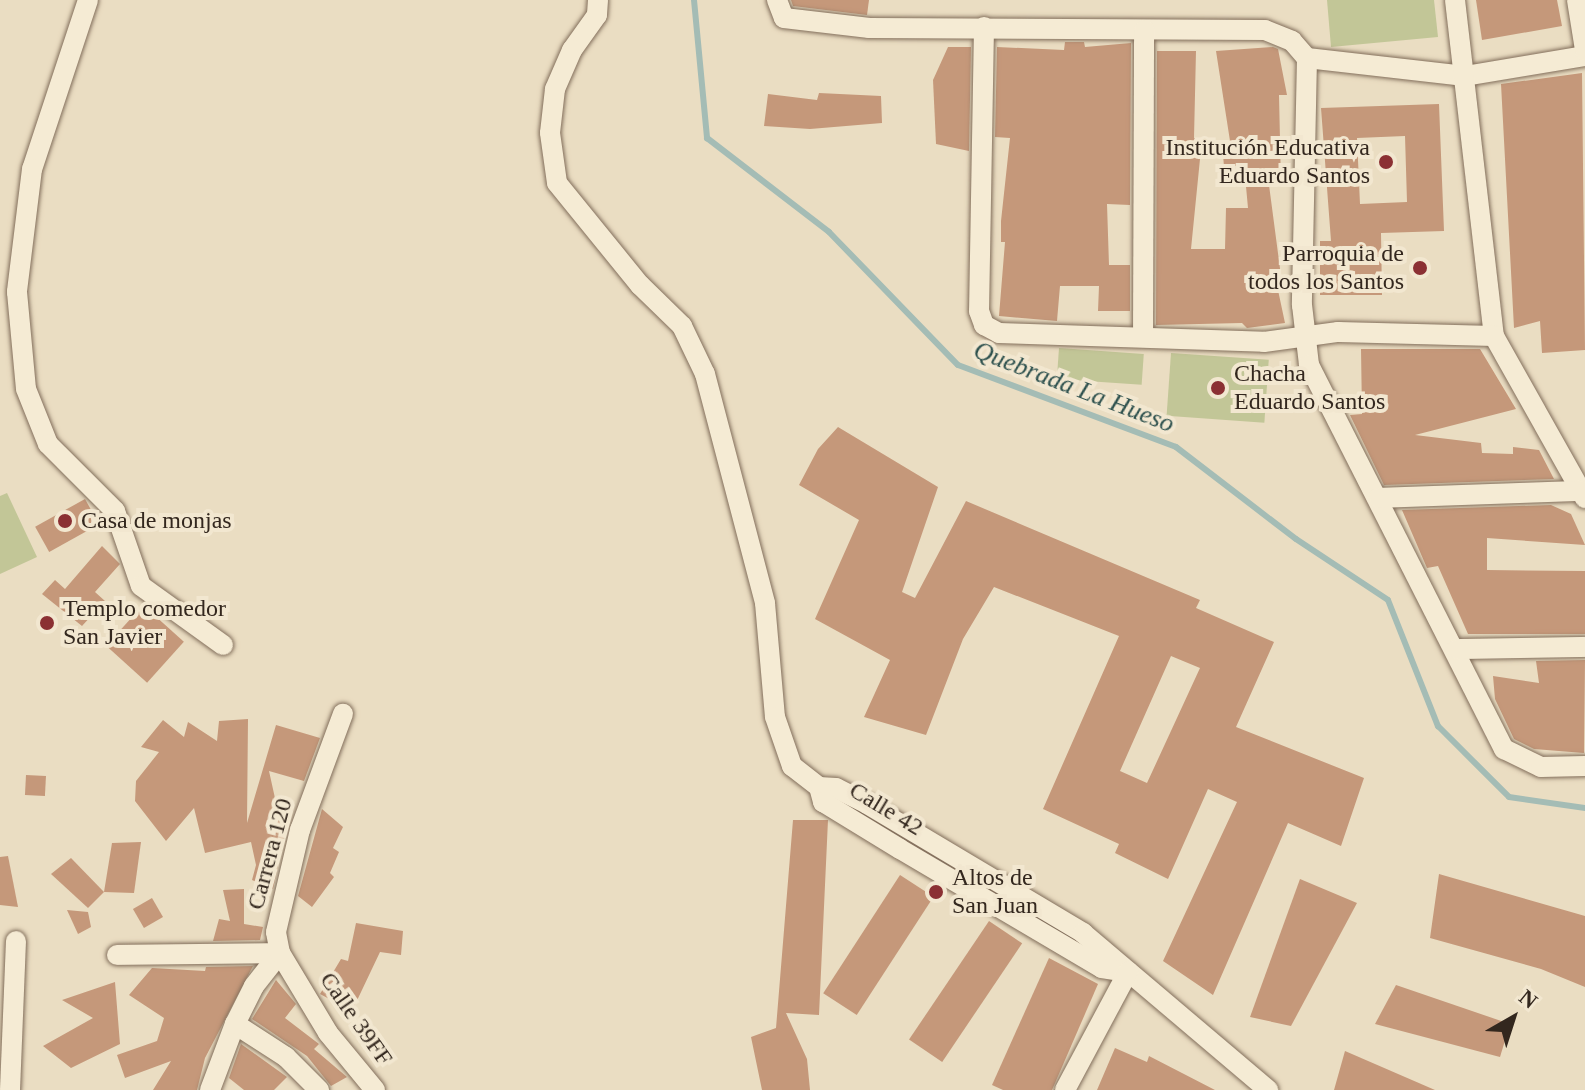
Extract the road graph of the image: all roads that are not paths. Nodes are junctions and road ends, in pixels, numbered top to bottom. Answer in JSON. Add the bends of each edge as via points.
{"nodes":[{"id":1,"x":88,"y":0,"type":"edge"},
{"id":2,"x":598,"y":0,"type":"edge"},
{"id":3,"x":777,"y":0,"type":"edge"},
{"id":4,"x":1455,"y":0,"type":"edge"},
{"id":5,"x":1577,"y":0,"type":"edge"},
{"id":6,"x":984,"y":27,"type":"junction"},
{"id":7,"x":1144,"y":30,"type":"junction"},
{"id":8,"x":1585,"y":53,"type":"edge"},
{"id":9,"x":1307,"y":58,"type":"junction"},
{"id":10,"x":1465,"y":76,"type":"junction"},
{"id":11,"x":1494,"y":336,"type":"junction"},
{"id":12,"x":1143,"y":337,"type":"junction"},
{"id":13,"x":1303,"y":338,"type":"junction"},
{"id":14,"x":1583,"y":495,"type":"edge"},
{"id":15,"x":1379,"y":498,"type":"junction"},
{"id":16,"x":223,"y":645,"type":"dead end"},
{"id":17,"x":1585,"y":647,"type":"edge"},
{"id":18,"x":1457,"y":649,"type":"junction"},
{"id":19,"x":343,"y":714,"type":"dead end"},
{"id":20,"x":1585,"y":766,"type":"edge"},
{"id":21,"x":16,"y":941,"type":"dead end"},
{"id":22,"x":280,"y":953,"type":"junction"},
{"id":23,"x":117,"y":955,"type":"dead end"},
{"id":24,"x":1128,"y":972,"type":"junction"},
{"id":25,"x":235,"y":1024,"type":"junction"},
{"id":26,"x":10,"y":1090,"type":"edge"},
{"id":27,"x":210,"y":1090,"type":"edge"},
{"id":28,"x":319,"y":1090,"type":"edge"},
{"id":29,"x":375,"y":1090,"type":"edge"},
{"id":30,"x":1065,"y":1090,"type":"edge"},
{"id":31,"x":1268,"y":1090,"type":"edge"}],
"edges":[{"from":1,"to":16,"type":"street","via":[[32,169],[17,292],[26,389],[48,444],[115,511],[141,586]]},
{"from":2,"to":24,"type":"street","name":"Calle 42","via":[[597,15],[572,50],[555,89],[550,133],[557,183],[640,285],[682,326],[705,374],[765,603],[775,717],[792,766],[819,787],[836,788],[867,804],[1037,903]]},
{"from":3,"to":6,"type":"street","via":[[784,18],[801,22]]},
{"from":4,"to":10,"type":"street"},
{"from":5,"to":8,"type":"street"},
{"from":6,"to":7,"type":"street"},
{"from":6,"to":12,"type":"street","via":[[979,311],[984,325],[999,333]]},
{"from":7,"to":9,"type":"street","via":[[1265,30],[1292,41]]},
{"from":7,"to":12,"type":"street"},
{"from":8,"to":10,"type":"street"},
{"from":9,"to":10,"type":"street"},
{"from":9,"to":13,"type":"street"},
{"from":10,"to":11,"type":"street"},
{"from":11,"to":13,"type":"street","via":[[1338,332]]},
{"from":11,"to":14,"type":"street"},
{"from":12,"to":13,"type":"street","via":[[1264,342]]},
{"from":13,"to":15,"type":"street","via":[[1309,365]]},
{"from":14,"to":15,"type":"street"},
{"from":15,"to":18,"type":"street"},
{"from":17,"to":18,"type":"street"},
{"from":18,"to":20,"type":"street","via":[[1504,749],[1541,767]]},
{"from":19,"to":22,"type":"street","name":"Carrera 120","via":[[300,830],[276,932]]},
{"from":21,"to":26,"type":"street"},
{"from":22,"to":23,"type":"street"},
{"from":22,"to":25,"type":"street","via":[[254,986]]},
{"from":22,"to":29,"type":"street","name":"Calle 39FF","via":[[328,1033],[364,1070]]},
{"from":24,"to":30,"type":"street"},
{"from":24,"to":31,"type":"street","name":"Calle 42"},
{"from":25,"to":27,"type":"street"},
{"from":25,"to":28,"type":"street","via":[[286,1057]]}]}
